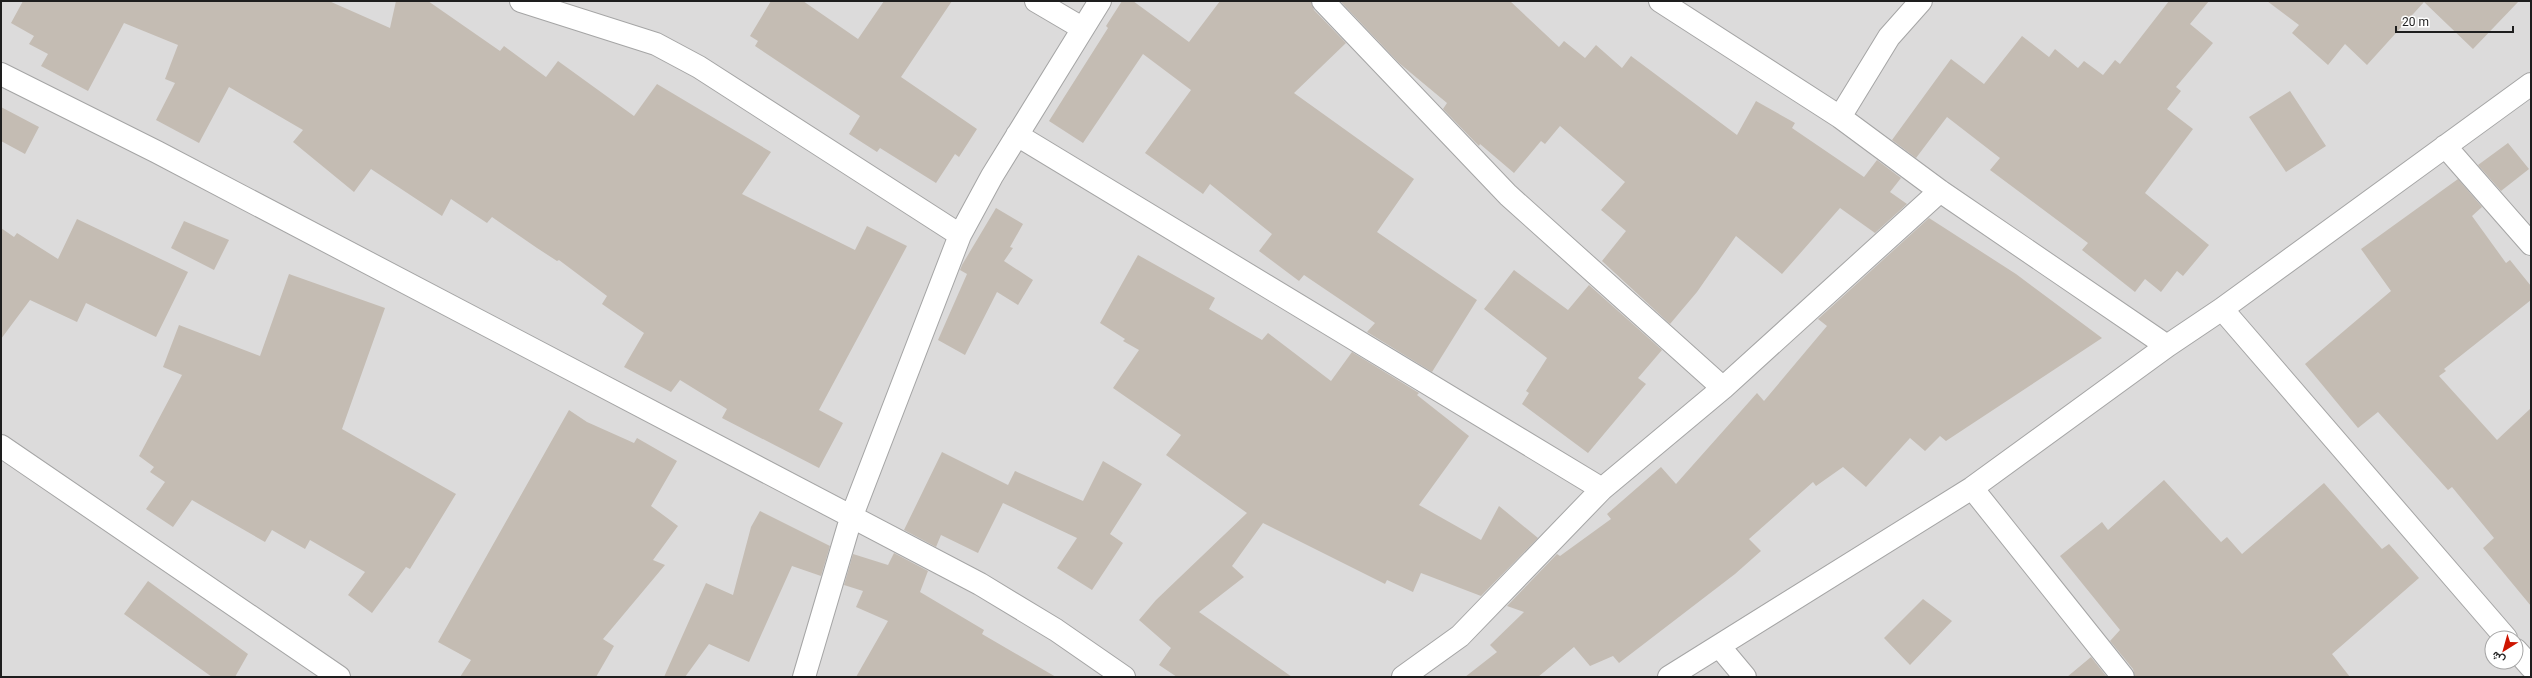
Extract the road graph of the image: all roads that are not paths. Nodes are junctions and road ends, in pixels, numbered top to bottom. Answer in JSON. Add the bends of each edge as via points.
{"nodes":[{"id":1,"x":521,"y":1,"type":"edge"},
{"id":2,"x":1036,"y":1,"type":"edge"},
{"id":3,"x":1100,"y":1,"type":"edge"},
{"id":4,"x":1323,"y":1,"type":"edge"},
{"id":5,"x":1660,"y":1,"type":"edge"},
{"id":6,"x":1903,"y":1,"type":"edge"},
{"id":7,"x":1922,"y":1,"type":"edge"},
{"id":8,"x":1082,"y":28,"type":"junction"},
{"id":9,"x":1889,"y":37,"type":"junction"},
{"id":10,"x":1,"y":74,"type":"edge"},
{"id":11,"x":2531,"y":84,"type":"edge"},
{"id":12,"x":1840,"y":117,"type":"junction"},
{"id":13,"x":1017,"y":135,"type":"junction"},
{"id":14,"x":2445,"y":146,"type":"junction"},
{"id":15,"x":1940,"y":191,"type":"junction"},
{"id":16,"x":960,"y":235,"type":"junction"},
{"id":17,"x":2531,"y":244,"type":"edge"},
{"id":18,"x":2222,"y":310,"type":"junction"},
{"id":19,"x":2167,"y":346,"type":"junction"},
{"id":20,"x":1723,"y":388,"type":"junction"},
{"id":21,"x":1,"y":446,"type":"edge"},
{"id":22,"x":1972,"y":488,"type":"junction"},
{"id":23,"x":1602,"y":489,"type":"junction"},
{"id":24,"x":851,"y":518,"type":"junction"},
{"id":25,"x":2499,"y":630,"type":"edge"},
{"id":26,"x":1719,"y":646,"type":"junction"},
{"id":27,"x":2524,"y":660,"type":"edge"},
{"id":28,"x":2531,"y":668,"type":"edge"},
{"id":29,"x":339,"y":677,"type":"edge"},
{"id":30,"x":804,"y":677,"type":"edge"},
{"id":31,"x":1124,"y":677,"type":"edge"},
{"id":32,"x":1403,"y":677,"type":"edge"},
{"id":33,"x":1669,"y":677,"type":"edge"},
{"id":34,"x":1745,"y":677,"type":"edge"},
{"id":35,"x":2123,"y":677,"type":"edge"}],
"edges":[{"from":1,"to":16,"type":"street","via":[[656,44],[699,67]]},
{"from":2,"to":8,"type":"street"},
{"from":3,"to":8,"type":"street"},
{"from":4,"to":20,"type":"street","via":[[1508,195]]},
{"from":5,"to":12,"type":"street"},
{"from":6,"to":9,"type":"street"},
{"from":7,"to":9,"type":"street"},
{"from":8,"to":13,"type":"street"},
{"from":9,"to":12,"type":"street"},
{"from":10,"to":24,"type":"street","via":[[158,152]]},
{"from":11,"to":14,"type":"street"},
{"from":12,"to":15,"type":"street"},
{"from":13,"to":16,"type":"street"},
{"from":13,"to":23,"type":"street"},
{"from":14,"to":17,"type":"street"},
{"from":14,"to":18,"type":"street"},
{"from":15,"to":19,"type":"street"},
{"from":15,"to":20,"type":"street"},
{"from":16,"to":24,"type":"street"},
{"from":18,"to":19,"type":"street"},
{"from":18,"to":25,"type":"street"},
{"from":19,"to":22,"type":"street"},
{"from":20,"to":23,"type":"street"},
{"from":21,"to":29,"type":"street"},
{"from":22,"to":26,"type":"street"},
{"from":22,"to":35,"type":"street"},
{"from":23,"to":32,"type":"street","via":[[1460,636]]},
{"from":24,"to":30,"type":"street"},
{"from":24,"to":31,"type":"street","via":[[980,584],[1056,630]]},
{"from":26,"to":33,"type":"street"},
{"from":26,"to":34,"type":"street"},
{"from":27,"to":28,"type":"street"}]}
